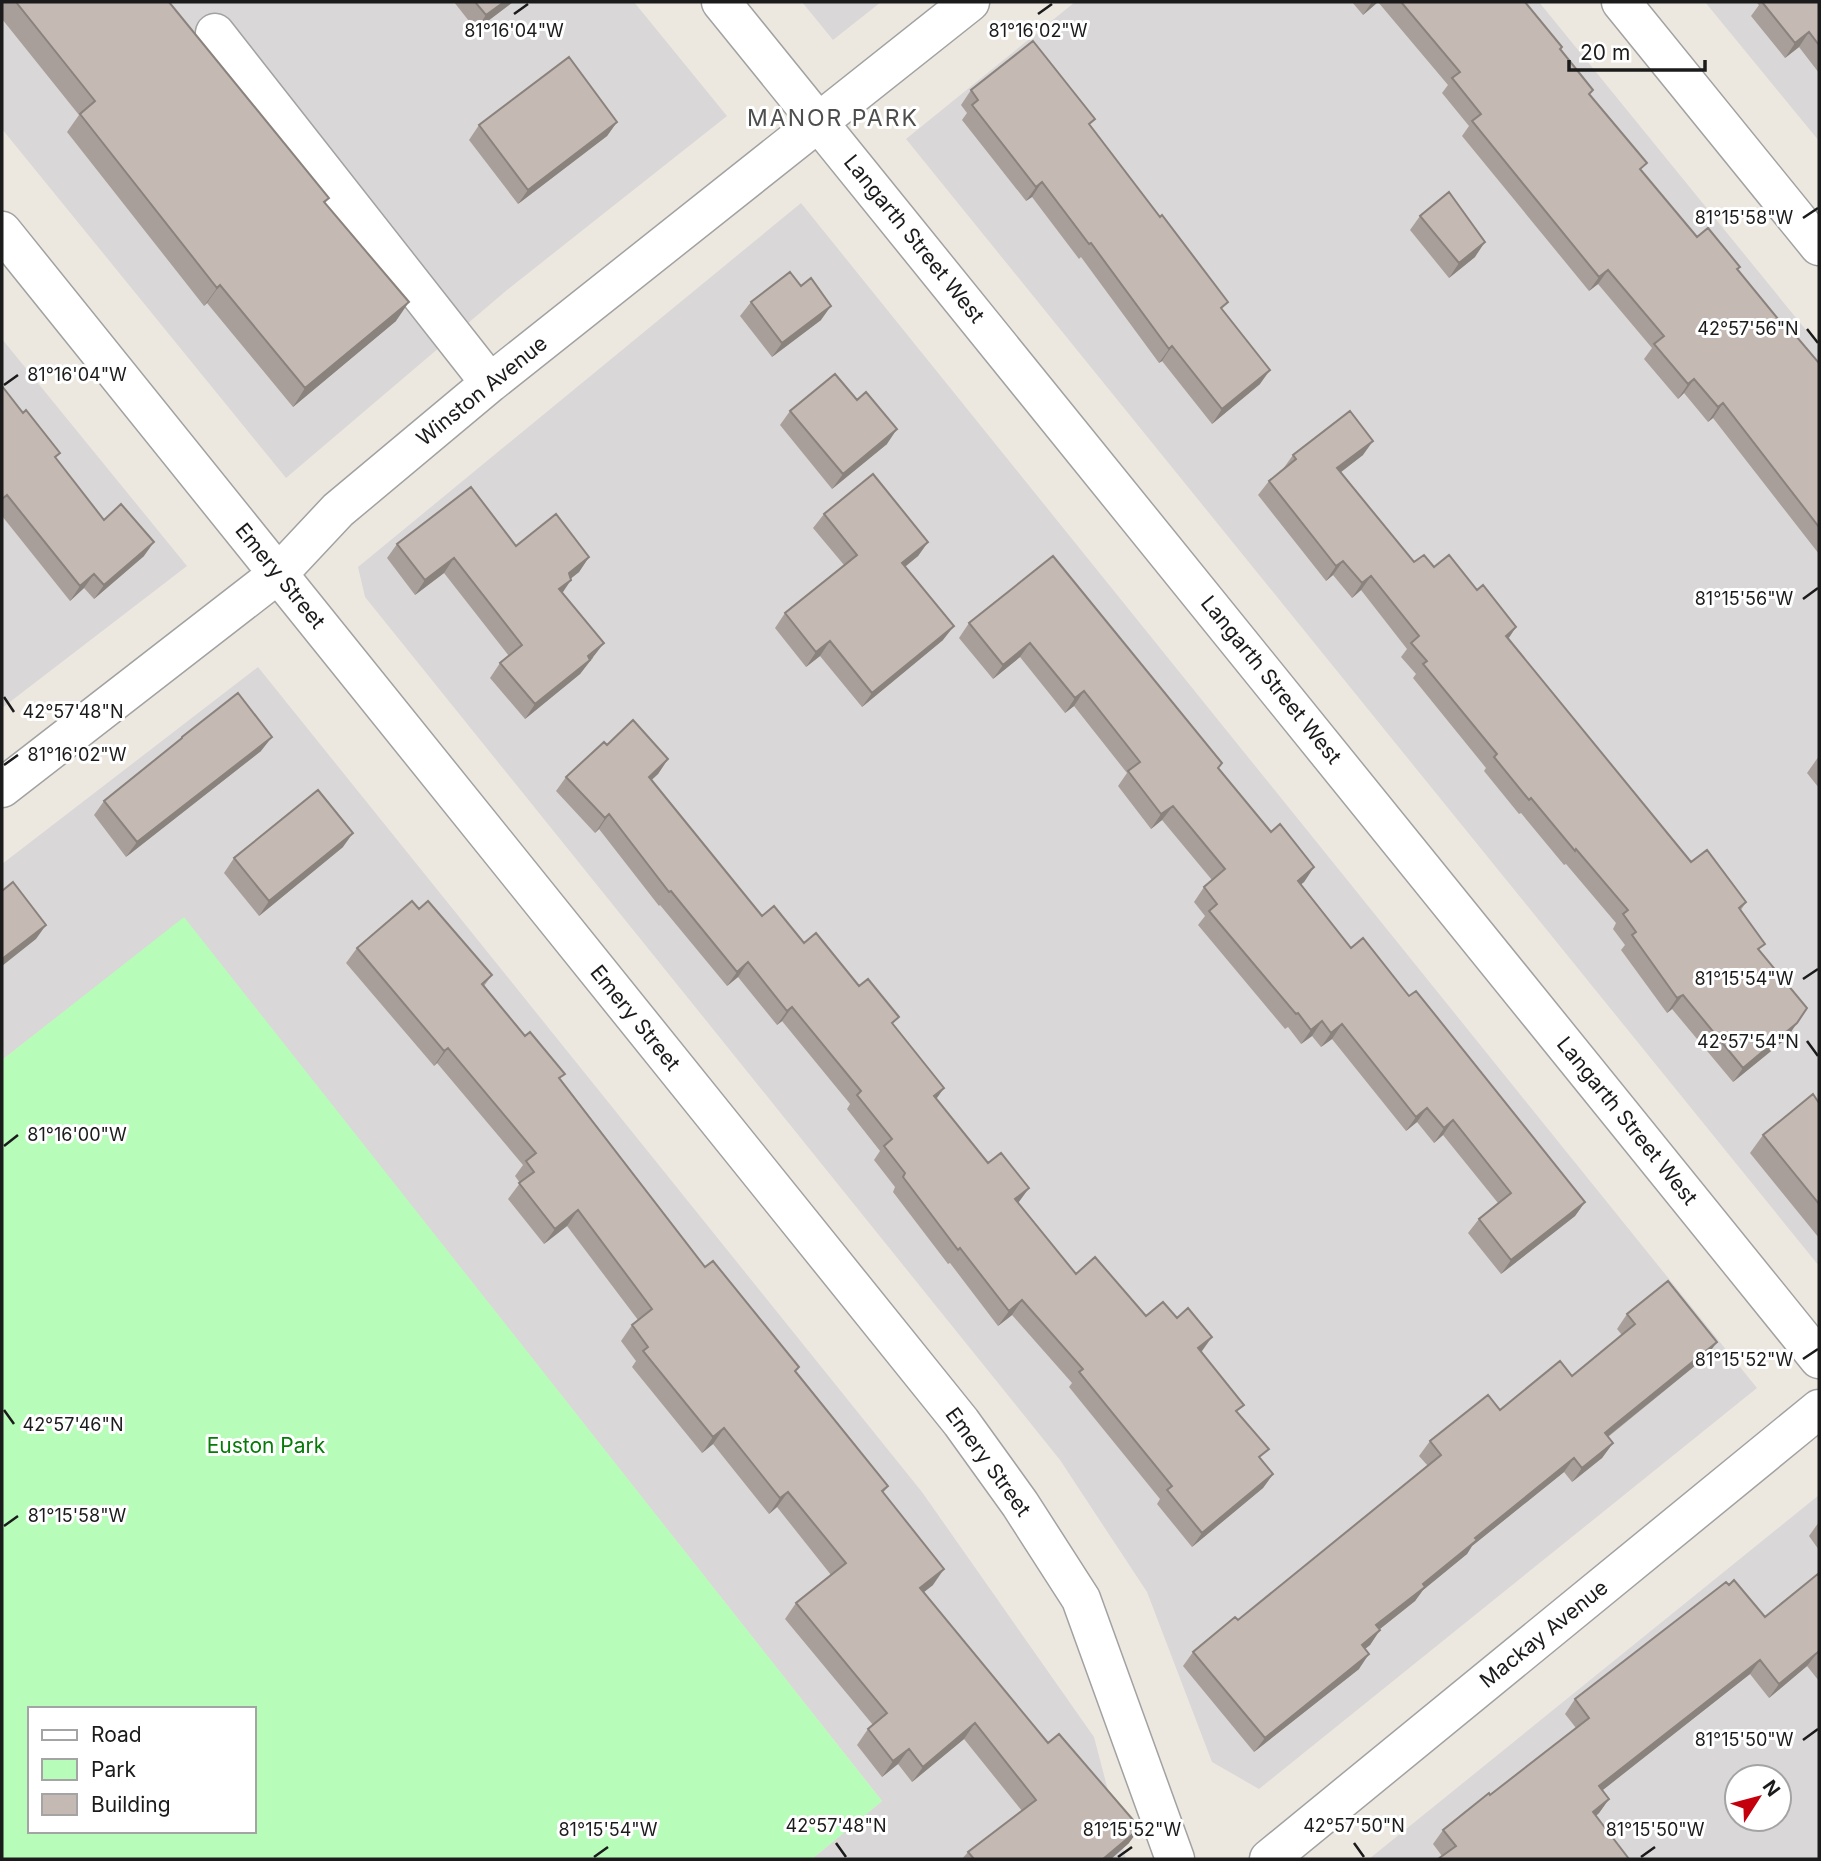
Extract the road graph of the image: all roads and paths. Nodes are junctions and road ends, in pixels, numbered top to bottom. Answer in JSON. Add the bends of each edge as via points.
{"nodes":[{"id":1,"x":721,"y":2,"type":"edge"},
{"id":2,"x":970,"y":2,"type":"edge"},
{"id":3,"x":1621,"y":2,"type":"edge"},
{"id":4,"x":215,"y":33,"type":"dead end"},
{"id":5,"x":819,"y":121,"type":"junction"},
{"id":6,"x":2,"y":231,"type":"edge"},
{"id":7,"x":1819,"y":246,"type":"edge"},
{"id":8,"x":490,"y":383,"type":"junction"},
{"id":9,"x":278,"y":574,"type":"junction"},
{"id":10,"x":2,"y":788,"type":"edge"},
{"id":11,"x":1819,"y":1359,"type":"edge"},
{"id":12,"x":1819,"y":1409,"type":"edge"},
{"id":13,"x":1175,"y":1859,"type":"edge"},
{"id":14,"x":1269,"y":1859,"type":"edge"}],
"edges":[{"from":1,"to":5,"type":"street","name":"Langarth Street West"},
{"from":2,"to":5,"type":"street","name":"Winston Avenue"},
{"from":3,"to":7,"type":"street"},
{"from":4,"to":8,"type":"street"},
{"from":5,"to":8,"type":"street","name":"Winston Avenue"},
{"from":5,"to":11,"type":"street","name":"Langarth Street West"},
{"from":6,"to":9,"type":"street","name":"Emery Street"},
{"from":8,"to":9,"type":"street","name":"Winston Avenue","via":[[338,510]]},
{"from":9,"to":10,"type":"street","name":"Winston Avenue"},
{"from":9,"to":13,"type":"street","name":"Emery Street","via":[[961,1422],[1020,1504],[1081,1599]]},
{"from":12,"to":14,"type":"street","name":"Mackay Avenue"}]}
